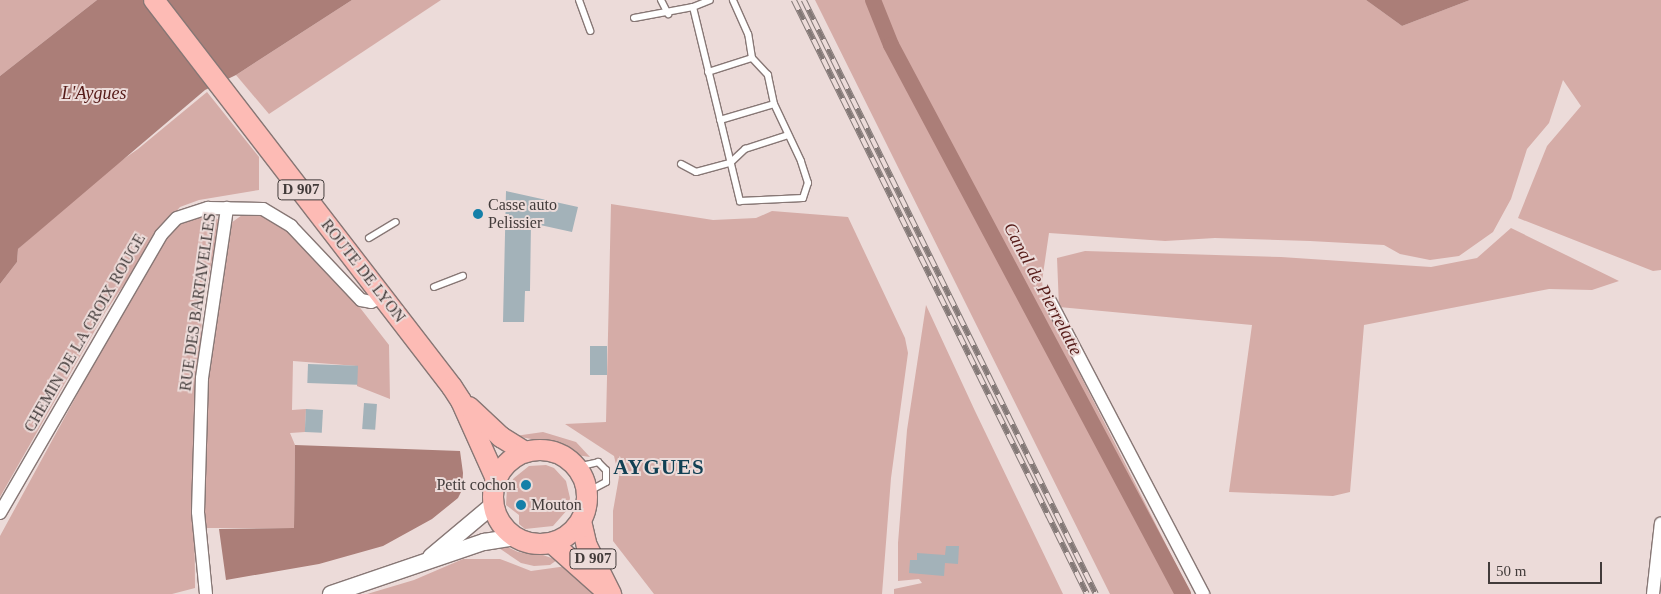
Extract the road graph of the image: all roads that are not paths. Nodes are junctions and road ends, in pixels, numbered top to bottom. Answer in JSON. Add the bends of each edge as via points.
{"nodes":[{"id":1,"x":154,"y":0,"type":"edge"},
{"id":2,"x":578,"y":0,"type":"edge"},
{"id":3,"x":662,"y":0,"type":"edge"},
{"id":4,"x":710,"y":0,"type":"edge"},
{"id":5,"x":733,"y":0,"type":"edge"},
{"id":6,"x":693,"y":7,"type":"junction"},
{"id":7,"x":668,"y":14,"type":"junction"},
{"id":8,"x":634,"y":18,"type":"dead end"},
{"id":9,"x":590,"y":31,"type":"dead end"},
{"id":10,"x":752,"y":58,"type":"junction"},
{"id":11,"x":708,"y":72,"type":"junction"},
{"id":12,"x":774,"y":104,"type":"junction"},
{"id":13,"x":720,"y":120,"type":"junction"},
{"id":14,"x":788,"y":135,"type":"junction"},
{"id":15,"x":730,"y":163,"type":"junction"},
{"id":16,"x":681,"y":164,"type":"dead end"},
{"id":17,"x":227,"y":208,"type":"junction"},
{"id":18,"x":396,"y":222,"type":"dead end"},
{"id":19,"x":369,"y":238,"type":"dead end"},
{"id":20,"x":463,"y":276,"type":"dead end"},
{"id":21,"x":434,"y":286,"type":"dead end"},
{"id":22,"x":383,"y":297,"type":"junction"},
{"id":23,"x":1050,"y":301,"type":"dead end"},
{"id":24,"x":461,"y":400,"type":"junction"},
{"id":25,"x":525,"y":452,"type":"junction"},
{"id":26,"x":496,"y":479,"type":"junction"},
{"id":27,"x":493,"y":505,"type":"junction"},
{"id":28,"x":0,"y":513,"type":"edge"},
{"id":29,"x":581,"y":521,"type":"junction"},
{"id":30,"x":1661,"y":523,"type":"edge"},
{"id":31,"x":514,"y":537,"type":"junction"},
{"id":32,"x":552,"y":543,"type":"junction"},
{"id":33,"x":428,"y":560,"type":"junction"},
{"id":34,"x":206,"y":594,"type":"edge"},
{"id":35,"x":331,"y":594,"type":"edge"},
{"id":36,"x":610,"y":594,"type":"edge"},
{"id":37,"x":1203,"y":594,"type":"edge"},
{"id":38,"x":1652,"y":594,"type":"edge"}],
"edges":[{"from":1,"to":22,"type":"main road","name":"ROUTE DE LYON","number":"D 907"},
{"from":2,"to":9,"type":"lane"},
{"from":3,"to":7,"type":"lane"},
{"from":4,"to":6,"type":"lane"},
{"from":5,"to":10,"type":"lane","via":[[748,34]]},
{"from":6,"to":7,"type":"lane"},
{"from":6,"to":11,"type":"lane"},
{"from":7,"to":8,"type":"lane"},
{"from":10,"to":11,"type":"lane"},
{"from":10,"to":12,"type":"lane","via":[[768,75]]},
{"from":11,"to":13,"type":"lane"},
{"from":12,"to":13,"type":"lane"},
{"from":12,"to":14,"type":"lane"},
{"from":13,"to":15,"type":"lane"},
{"from":14,"to":15,"type":"lane","via":[[745,149]]},
{"from":14,"to":15,"type":"lane","via":[[808,183],[803,198],[740,201]]},
{"from":15,"to":16,"type":"lane","via":[[696,172]]},
{"from":17,"to":22,"type":"street","name":"RUE DES BARTAVELLES","via":[[263,210],[277,216],[361,300],[371,302]]},
{"from":17,"to":28,"type":"street","name":"CHEMIN DE LA CROIX ROUGE","via":[[189,212],[168,226]]},
{"from":17,"to":34,"type":"street","name":"RUE DES BARTAVELLES","via":[[202,378],[198,512]]},
{"from":18,"to":19,"type":"lane"},
{"from":20,"to":21,"type":"lane"},
{"from":22,"to":24,"type":"main road","name":"ROUTE DE LYON","number":"D 907"},
{"from":23,"to":37,"type":"street"},
{"from":24,"to":25,"type":"main road","name":"ROUTE DE LYON","number":"D 907","via":[[501,437]]},
{"from":24,"to":26,"type":"main road","name":"ROUTE DE LYON","number":"D 907"},
{"from":25,"to":26,"type":"main road","via":[[504,466]]},
{"from":25,"to":29,"type":"main road","via":[[553,452],[577,467],[587,492]]},
{"from":26,"to":27,"type":"main road"},
{"from":27,"to":31,"type":"main road","via":[[497,517]]},
{"from":27,"to":33,"type":"street"},
{"from":29,"to":32,"type":"main road","via":[[568,535]]},
{"from":29,"to":36,"type":"main road","number":"D 907","via":[[585,540]]},
{"from":30,"to":38,"type":"street"},
{"from":31,"to":32,"type":"main road","via":[[526,543]]},
{"from":31,"to":33,"type":"street","via":[[484,542]]},
{"from":32,"to":36,"type":"main road","number":"D 907"},
{"from":33,"to":35,"type":"street","via":[[380,580]]}]}
